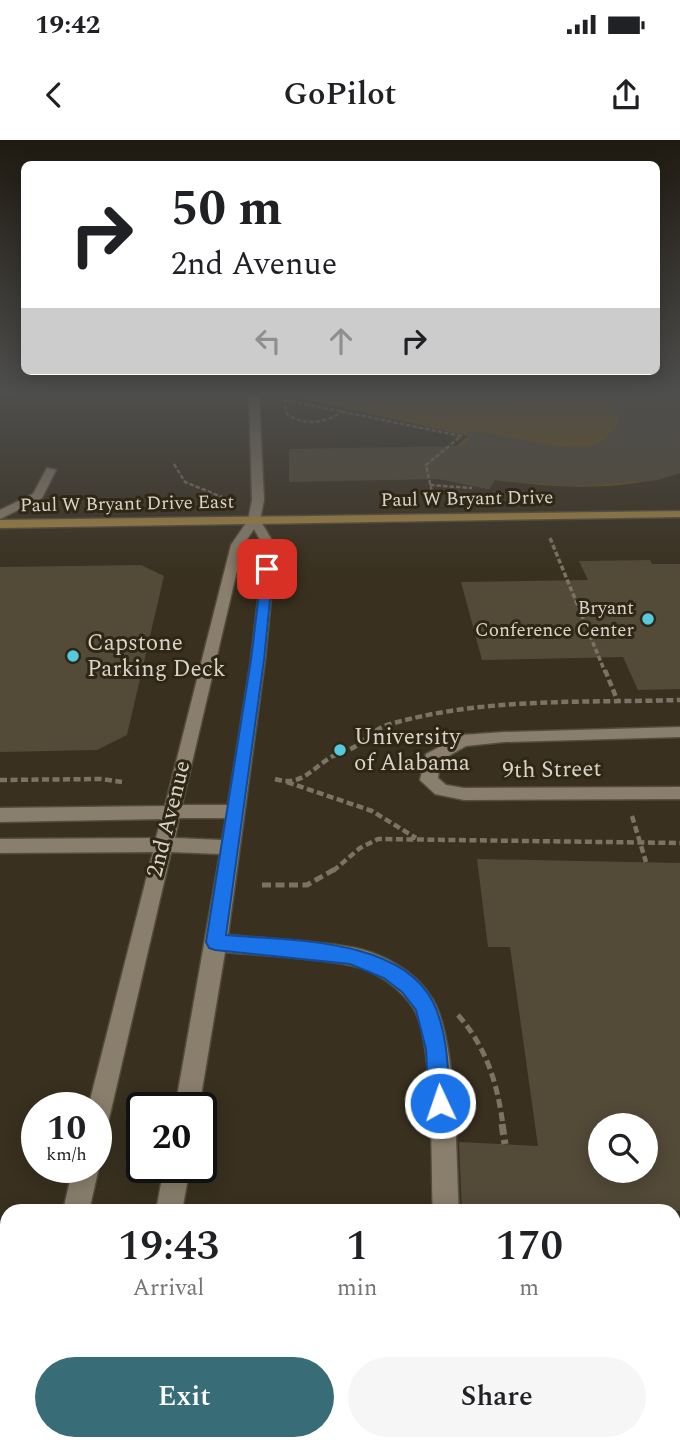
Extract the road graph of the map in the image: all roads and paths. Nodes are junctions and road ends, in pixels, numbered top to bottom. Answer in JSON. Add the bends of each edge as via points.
{"nodes":[{"id":1,"x":256,"y":454,"type":"edge"},
{"id":2,"x":436,"y":454,"type":"edge"},
{"id":3,"x":174,"y":464,"type":"dead end"},
{"id":4,"x":51,"y":470,"type":"dead end"},
{"id":5,"x":430,"y":485,"type":"junction"},
{"id":6,"x":433,"y":496,"type":"dead end"},
{"id":7,"x":475,"y":496,"type":"dead end"},
{"id":8,"x":222,"y":497,"type":"dead end"},
{"id":9,"x":680,"y":514,"type":"edge"},
{"id":10,"x":0,"y":515,"type":"edge"},
{"id":11,"x":254,"y":520,"type":"junction"},
{"id":12,"x":0,"y":524,"type":"edge"},
{"id":13,"x":550,"y":538,"type":"dead end"},
{"id":14,"x":618,"y":702,"type":"dead end"},
{"id":15,"x":680,"y":733,"type":"edge"},
{"id":16,"x":0,"y":780,"type":"edge"},
{"id":17,"x":122,"y":782,"type":"dead end"},
{"id":18,"x":285,"y":782,"type":"dead end"},
{"id":19,"x":624,"y":793,"type":"junction"},
{"id":20,"x":680,"y":793,"type":"edge"},
{"id":21,"x":171,"y":811,"type":"junction"},
{"id":22,"x":234,"y":811,"type":"junction"},
{"id":23,"x":0,"y":815,"type":"edge"},
{"id":24,"x":417,"y":838,"type":"junction"},
{"id":25,"x":640,"y":843,"type":"junction"},
{"id":26,"x":680,"y":843,"type":"edge"},
{"id":27,"x":0,"y":846,"type":"edge"},
{"id":28,"x":162,"y":846,"type":"junction"},
{"id":29,"x":229,"y":847,"type":"junction"},
{"id":30,"x":646,"y":862,"type":"dead end"},
{"id":31,"x":262,"y":885,"type":"dead end"},
{"id":32,"x":215,"y":942,"type":"junction"},
{"id":33,"x":103,"y":1092,"type":"edge"},
{"id":34,"x":190,"y":1092,"type":"edge"},
{"id":35,"x":82,"y":1183,"type":"edge"},
{"id":36,"x":174,"y":1183,"type":"edge"},
{"id":37,"x":78,"y":1204,"type":"edge"},
{"id":38,"x":170,"y":1204,"type":"edge"},
{"id":39,"x":446,"y":1204,"type":"edge"}],
"edges":[{"from":1,"to":11,"type":"street","name":"2nd Avenue"},
{"from":2,"to":5,"type":"path","via":[[426,465]]},
{"from":3,"to":8,"type":"path","via":[[185,482]]},
{"from":4,"to":10,"type":"street","via":[[38,496]]},
{"from":5,"to":6,"type":"path"},
{"from":5,"to":7,"type":"path","via":[[473,487]]},
{"from":9,"to":11,"type":"main road","name":"Paul W Bryant Drive"},
{"from":11,"to":12,"type":"main road","name":"Paul W Bryant Drive East"},
{"from":11,"to":21,"type":"street","name":"2nd Avenue","via":[[237,545]]},
{"from":11,"to":22,"type":"street","via":[[270,547]]},
{"from":13,"to":14,"type":"path"},
{"from":15,"to":19,"type":"street","name":"9th Street","via":[[461,741],[432,758],[429,780],[441,790],[464,794]]},
{"from":16,"to":17,"type":"path"},
{"from":18,"to":24,"type":"path","via":[[379,814]]},
{"from":19,"to":20,"type":"street","name":"9th Street"},
{"from":19,"to":25,"type":"path"},
{"from":21,"to":22,"type":"street"},
{"from":21,"to":23,"type":"street"},
{"from":21,"to":28,"type":"street","name":"2nd Avenue"},
{"from":22,"to":29,"type":"street"},
{"from":24,"to":25,"type":"path"},
{"from":24,"to":31,"type":"path","via":[[365,843],[311,884]]},
{"from":25,"to":26,"type":"path"},
{"from":25,"to":30,"type":"path"},
{"from":27,"to":28,"type":"street"},
{"from":28,"to":29,"type":"street"},
{"from":28,"to":33,"type":"street","name":"2nd Avenue"},
{"from":29,"to":32,"type":"street"},
{"from":32,"to":34,"type":"street"},
{"from":32,"to":39,"type":"street","via":[[352,956],[391,972],[409,986],[425,1006],[437,1049]]},
{"from":35,"to":37,"type":"street"},
{"from":36,"to":38,"type":"street"}]}
